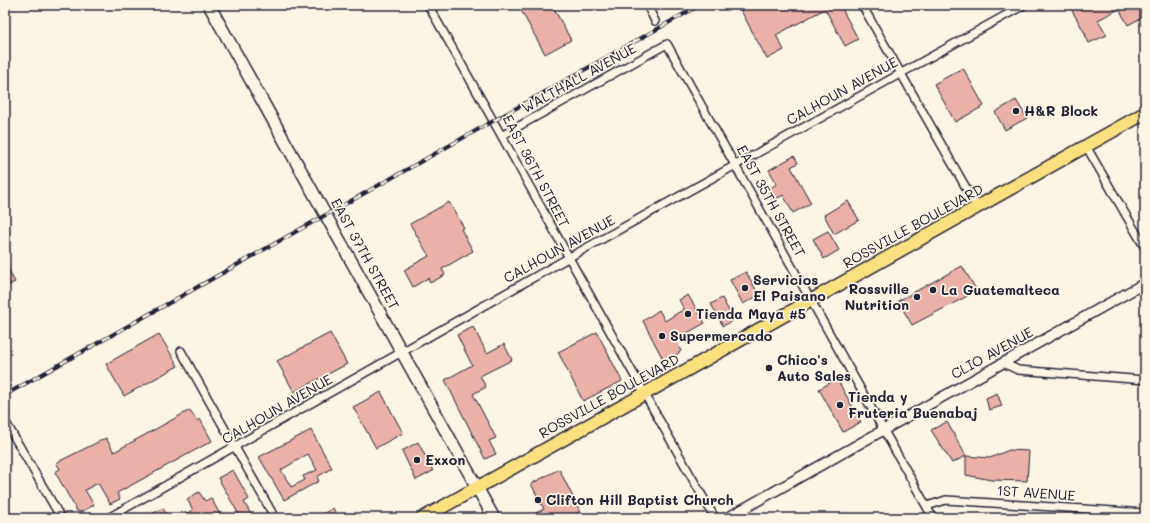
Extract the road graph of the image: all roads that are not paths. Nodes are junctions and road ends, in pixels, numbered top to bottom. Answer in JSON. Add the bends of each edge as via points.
{"nodes":[{"id":1,"x":210,"y":5,"type":"edge"},
{"id":2,"x":428,"y":5,"type":"edge"},
{"id":3,"x":646,"y":5,"type":"edge"},
{"id":4,"x":862,"y":5,"type":"edge"},
{"id":5,"x":1024,"y":5,"type":"edge"},
{"id":6,"x":655,"y":21,"type":"dead end"},
{"id":7,"x":667,"y":44,"type":"joint"},
{"id":8,"x":901,"y":74,"type":"junction"},
{"id":9,"x":1145,"y":113,"type":"edge"},
{"id":10,"x":503,"y":135,"type":"junction"},
{"id":11,"x":1086,"y":146,"type":"junction"},
{"id":12,"x":736,"y":165,"type":"junction"},
{"id":13,"x":977,"y":207,"type":"junction"},
{"id":14,"x":1145,"y":248,"type":"edge"},
{"id":15,"x":568,"y":258,"type":"junction"},
{"id":16,"x":1145,"y":284,"type":"edge"},
{"id":17,"x":811,"y":300,"type":"junction"},
{"id":18,"x":181,"y":351,"type":"dead end"},
{"id":19,"x":402,"y":353,"type":"junction"},
{"id":20,"x":1003,"y":363,"type":"junction"},
{"id":21,"x":1145,"y":380,"type":"edge"},
{"id":22,"x":643,"y":394,"type":"junction"},
{"id":23,"x":5,"y":422,"type":"edge"},
{"id":24,"x":884,"y":429,"type":"junction"},
{"id":25,"x":236,"y":448,"type":"junction"},
{"id":26,"x":477,"y":488,"type":"junction"},
{"id":27,"x":927,"y":506,"type":"junction"},
{"id":28,"x":1145,"y":513,"type":"edge"},
{"id":29,"x":61,"y":518,"type":"edge"},
{"id":30,"x":108,"y":518,"type":"edge"},
{"id":31,"x":275,"y":518,"type":"edge"},
{"id":32,"x":423,"y":518,"type":"edge"},
{"id":33,"x":494,"y":518,"type":"edge"},
{"id":34,"x":715,"y":518,"type":"edge"},
{"id":35,"x":727,"y":518,"type":"edge"},
{"id":36,"x":933,"y":518,"type":"edge"}],
"edges":[{"from":1,"to":19,"type":"main road","name":"EAST 37TH STREET"},
{"from":2,"to":10,"type":"street","name":"EAST 36TH STREET"},
{"from":3,"to":6,"type":"street"},
{"from":4,"to":8,"type":"street"},
{"from":5,"to":8,"type":"street","name":"CALHOUN AVENUE"},
{"from":7,"to":10,"type":"street","name":"WALTHALL AVENUE"},
{"from":7,"to":12,"type":"street","name":"EAST 35TH STREET"},
{"from":8,"to":12,"type":"street","name":"CALHOUN AVENUE"},
{"from":8,"to":13,"type":"street"},
{"from":9,"to":11,"type":"highway","name":"ROSSVILLE BOULEVARD"},
{"from":10,"to":15,"type":"street","name":"EAST 36TH STREET"},
{"from":11,"to":13,"type":"highway","name":"ROSSVILLE BOULEVARD"},
{"from":11,"to":14,"type":"street"},
{"from":12,"to":15,"type":"street","name":"CALHOUN AVENUE"},
{"from":12,"to":17,"type":"street","name":"EAST 35TH STREET"},
{"from":13,"to":17,"type":"highway","name":"ROSSVILLE BOULEVARD"},
{"from":15,"to":19,"type":"street","name":"CALHOUN AVENUE"},
{"from":15,"to":22,"type":"street","name":"EAST 36TH STREET"},
{"from":16,"to":20,"type":"street","name":"CLIO AVENUE"},
{"from":17,"to":22,"type":"highway","name":"ROSSVILLE BOULEVARD"},
{"from":17,"to":24,"type":"street","name":"EAST 35TH STREET"},
{"from":18,"to":25,"type":"street"},
{"from":19,"to":25,"type":"street","name":"CALHOUN AVENUE"},
{"from":19,"to":26,"type":"main road","name":"EAST 37TH STREET"},
{"from":20,"to":21,"type":"street","via":[[1018,370]]},
{"from":20,"to":24,"type":"street","name":"CLIO AVENUE"},
{"from":22,"to":26,"type":"highway","name":"ROSSVILLE BOULEVARD"},
{"from":22,"to":34,"type":"street","name":"EAST 36TH STREET"},
{"from":23,"to":29,"type":"street"},
{"from":24,"to":27,"type":"street","name":"EAST 35TH STREET"},
{"from":24,"to":35,"type":"street","name":"CLIO AVENUE"},
{"from":25,"to":30,"type":"street","name":"CALHOUN AVENUE"},
{"from":25,"to":31,"type":"street"},
{"from":26,"to":32,"type":"highway","name":"ROSSVILLE BOULEVARD"},
{"from":26,"to":33,"type":"main road","name":"EAST 37TH STREET"},
{"from":27,"to":28,"type":"street","name":"1ST AVENUE","via":[[946,500]]},
{"from":27,"to":36,"type":"street","name":"EAST 35TH STREET"}]}
